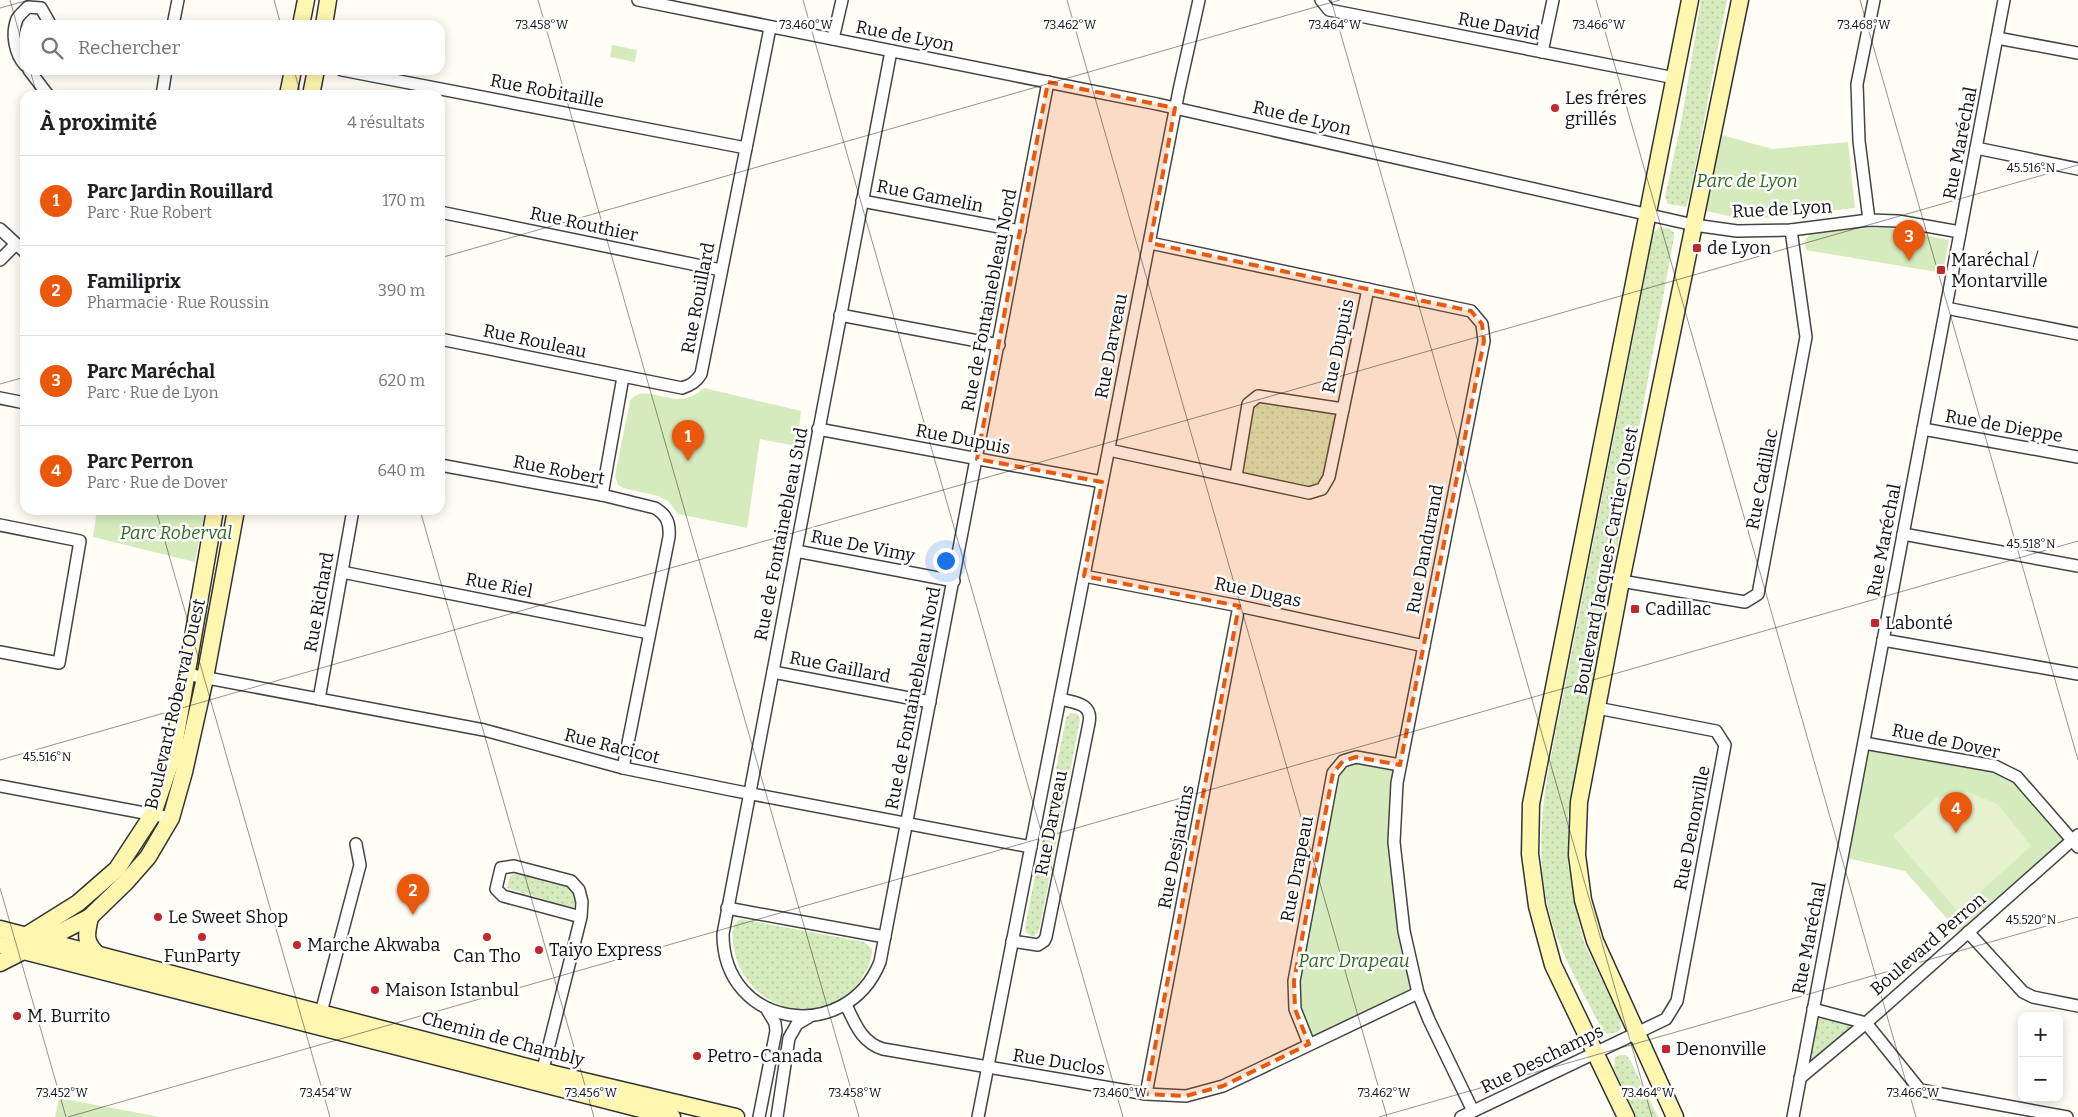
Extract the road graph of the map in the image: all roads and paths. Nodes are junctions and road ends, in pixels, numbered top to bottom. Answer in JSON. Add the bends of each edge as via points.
{"nodes":[{"id":1,"x":178,"y":0,"type":"edge"},
{"id":2,"x":306,"y":0,"type":"edge"},
{"id":3,"x":328,"y":0,"type":"edge"},
{"id":4,"x":638,"y":0,"type":"edge"},
{"id":5,"x":842,"y":0,"type":"edge"},
{"id":6,"x":1199,"y":0,"type":"edge"},
{"id":7,"x":1321,"y":0,"type":"edge"},
{"id":8,"x":1553,"y":0,"type":"edge"},
{"id":9,"x":1690,"y":0,"type":"edge"},
{"id":10,"x":1740,"y":0,"type":"edge"},
{"id":11,"x":1874,"y":0,"type":"edge"},
{"id":12,"x":2004,"y":0,"type":"edge"},
{"id":13,"x":48,"y":20,"type":"edge"},
{"id":14,"x":175,"y":20,"type":"edge"},
{"id":15,"x":302,"y":20,"type":"edge"},
{"id":16,"x":325,"y":20,"type":"edge"},
{"id":17,"x":770,"y":28,"type":"junction"},
{"id":18,"x":1997,"y":38,"type":"junction"},
{"id":19,"x":833,"y":39,"type":"junction"},
{"id":20,"x":891,"y":51,"type":"junction"},
{"id":21,"x":1542,"y":52,"type":"junction"},
{"id":22,"x":2078,"y":53,"type":"edge"},
{"id":23,"x":20,"y":59,"type":"edge"},
{"id":24,"x":39,"y":75,"type":"edge"},
{"id":25,"x":165,"y":75,"type":"edge"},
{"id":26,"x":291,"y":75,"type":"edge"},
{"id":27,"x":315,"y":75,"type":"edge"},
{"id":28,"x":363,"y":75,"type":"edge"},
{"id":29,"x":1674,"y":78,"type":"junction"},
{"id":30,"x":1048,"y":82,"type":"junction"},
{"id":31,"x":46,"y":90,"type":"edge"},
{"id":32,"x":163,"y":90,"type":"edge"},
{"id":33,"x":289,"y":90,"type":"edge"},
{"id":34,"x":312,"y":90,"type":"edge"},
{"id":35,"x":427,"y":90,"type":"edge"},
{"id":36,"x":445,"y":93,"type":"edge"},
{"id":37,"x":1175,"y":108,"type":"junction"},
{"id":38,"x":746,"y":148,"type":"junction"},
{"id":39,"x":1976,"y":148,"type":"junction"},
{"id":40,"x":2078,"y":169,"type":"edge"},
{"id":41,"x":862,"y":201,"type":"junction"},
{"id":42,"x":445,"y":213,"type":"edge"},
{"id":43,"x":1647,"y":213,"type":"junction"},
{"id":44,"x":1869,"y":220,"type":"junction"},
{"id":45,"x":1694,"y":225,"type":"junction"},
{"id":46,"x":0,"y":229,"type":"edge"},
{"id":47,"x":1791,"y":230,"type":"junction"},
{"id":48,"x":1020,"y":231,"type":"junction"},
{"id":49,"x":1960,"y":232,"type":"junction"},
{"id":50,"x":1150,"y":243,"type":"junction"},
{"id":51,"x":20,"y":248,"type":"edge"},
{"id":52,"x":0,"y":260,"type":"edge"},
{"id":53,"x":721,"y":270,"type":"junction"},
{"id":54,"x":1368,"y":289,"type":"junction"},
{"id":55,"x":1946,"y":308,"type":"junction"},
{"id":56,"x":840,"y":315,"type":"junction"},
{"id":57,"x":2078,"y":334,"type":"edge"},
{"id":58,"x":445,"y":340,"type":"edge"},
{"id":59,"x":999,"y":345,"type":"junction"},
{"id":60,"x":623,"y":376,"type":"junction"},
{"id":61,"x":0,"y":398,"type":"edge"},
{"id":62,"x":20,"y":402,"type":"edge"},
{"id":63,"x":1343,"y":410,"type":"junction"},
{"id":64,"x":818,"y":429,"type":"junction"},
{"id":65,"x":1923,"y":429,"type":"junction"},
{"id":66,"x":1109,"y":450,"type":"junction"},
{"id":67,"x":2078,"y":458,"type":"edge"},
{"id":68,"x":976,"y":459,"type":"junction"},
{"id":69,"x":445,"y":466,"type":"edge"},
{"id":70,"x":1236,"y":476,"type":"junction"},
{"id":71,"x":1102,"y":482,"type":"junction"},
{"id":72,"x":602,"y":495,"type":"junction"},
{"id":73,"x":214,"y":515,"type":"edge"},
{"id":74,"x":235,"y":515,"type":"edge"},
{"id":75,"x":352,"y":515,"type":"edge"},
{"id":76,"x":0,"y":526,"type":"edge"},
{"id":77,"x":1903,"y":534,"type":"junction"},
{"id":78,"x":796,"y":551,"type":"junction"},
{"id":79,"x":2078,"y":566,"type":"edge"},
{"id":80,"x":342,"y":572,"type":"junction"},
{"id":81,"x":1084,"y":576,"type":"junction"},
{"id":82,"x":954,"y":581,"type":"junction"},
{"id":83,"x":1621,"y":581,"type":"junction"},
{"id":84,"x":1239,"y":606,"type":"junction"},
{"id":85,"x":649,"y":633,"type":"junction"},
{"id":86,"x":1883,"y":640,"type":"junction"},
{"id":87,"x":1424,"y":646,"type":"junction"},
{"id":88,"x":0,"y":652,"type":"edge"},
{"id":89,"x":773,"y":672,"type":"junction"},
{"id":90,"x":186,"y":674,"type":"junction"},
{"id":91,"x":2078,"y":674,"type":"edge"},
{"id":92,"x":205,"y":678,"type":"junction"},
{"id":93,"x":319,"y":699,"type":"junction"},
{"id":94,"x":1060,"y":699,"type":"junction"},
{"id":95,"x":930,"y":702,"type":"junction"},
{"id":96,"x":1597,"y":708,"type":"junction"},
{"id":97,"x":1864,"y":743,"type":"junction"},
{"id":98,"x":1400,"y":765,"type":"junction"},
{"id":99,"x":623,"y":768,"type":"junction"},
{"id":100,"x":0,"y":786,"type":"edge"},
{"id":101,"x":749,"y":794,"type":"junction"},
{"id":102,"x":153,"y":814,"type":"junction"},
{"id":103,"x":171,"y":818,"type":"junction"},
{"id":104,"x":907,"y":824,"type":"junction"},
{"id":105,"x":2076,"y":841,"type":"edge"},
{"id":106,"x":356,"y":844,"type":"dead end"},
{"id":107,"x":1031,"y":847,"type":"junction"},
{"id":108,"x":727,"y":908,"type":"junction"},
{"id":109,"x":90,"y":917,"type":"junction"},
{"id":110,"x":581,"y":917,"type":"junction"},
{"id":111,"x":0,"y":929,"type":"edge"},
{"id":112,"x":1968,"y":932,"type":"junction"},
{"id":113,"x":885,"y":937,"type":"junction"},
{"id":114,"x":45,"y":941,"type":"junction"},
{"id":115,"x":1012,"y":941,"type":"junction"},
{"id":116,"x":25,"y":943,"type":"junction"},
{"id":117,"x":2,"y":947,"type":"edge"},
{"id":118,"x":98,"y":955,"type":"junction"},
{"id":119,"x":0,"y":963,"type":"edge"},
{"id":120,"x":1418,"y":993,"type":"junction"},
{"id":121,"x":846,"y":1005,"type":"junction"},
{"id":122,"x":2078,"y":1006,"type":"edge"},
{"id":123,"x":766,"y":1008,"type":"junction"},
{"id":124,"x":1814,"y":1009,"type":"junction"},
{"id":125,"x":810,"y":1016,"type":"junction"},
{"id":126,"x":319,"y":1019,"type":"junction"},
{"id":127,"x":1866,"y":1023,"type":"junction"},
{"id":128,"x":1637,"y":1032,"type":"junction"},
{"id":129,"x":1309,"y":1044,"type":"junction"},
{"id":130,"x":1596,"y":1052,"type":"junction"},
{"id":131,"x":987,"y":1067,"type":"junction"},
{"id":132,"x":541,"y":1077,"type":"junction"},
{"id":133,"x":1800,"y":1078,"type":"junction"},
{"id":134,"x":1146,"y":1094,"type":"junction"},
{"id":135,"x":1473,"y":1112,"type":"junction"},
{"id":136,"x":672,"y":1117,"type":"edge"},
{"id":137,"x":736,"y":1117,"type":"edge"},
{"id":138,"x":760,"y":1117,"type":"edge"},
{"id":139,"x":777,"y":1117,"type":"edge"},
{"id":140,"x":978,"y":1117,"type":"edge"},
{"id":141,"x":1461,"y":1117,"type":"edge"},
{"id":142,"x":1626,"y":1117,"type":"edge"},
{"id":143,"x":1675,"y":1117,"type":"edge"},
{"id":144,"x":1793,"y":1117,"type":"edge"},
{"id":145,"x":2067,"y":1117,"type":"edge"}],
"edges":[{"from":1,"to":14,"type":"street"},
{"from":2,"to":15,"type":"main road"},
{"from":3,"to":16,"type":"main road"},
{"from":4,"to":17,"type":"street","name":"Rue de Lyon"},
{"from":5,"to":19,"type":"street"},
{"from":6,"to":37,"type":"street","name":"Rue Darveau"},
{"from":7,"to":21,"type":"street","name":"Rue David","via":[[1329,10]]},
{"from":8,"to":21,"type":"street"},
{"from":9,"to":29,"type":"main road","name":"Boulevard Jacques-Cartier Ouest"},
{"from":10,"to":45,"type":"main road","name":"Boulevard Jacques-Cartier Ouest"},
{"from":11,"to":44,"type":"street","via":[[1857,84],[1861,161]]},
{"from":12,"to":18,"type":"street","name":"Rue Maréchal"},
{"from":13,"to":23,"type":"street","via":[[42,8],[28,7],[17,18],[14,38]]},
{"from":17,"to":19,"type":"street","name":"Rue de Lyon"},
{"from":17,"to":38,"type":"street","name":"Rue Rouillard"},
{"from":18,"to":22,"type":"street"},
{"from":18,"to":39,"type":"street","name":"Rue Maréchal"},
{"from":19,"to":20,"type":"street","name":"Rue de Lyon"},
{"from":20,"to":30,"type":"street","name":"Rue de Lyon"},
{"from":20,"to":41,"type":"street","name":"Rue de Fontainebleau Sud"},
{"from":21,"to":29,"type":"street","name":"Rue David"},
{"from":24,"to":31,"type":"street"},
{"from":25,"to":32,"type":"street"},
{"from":26,"to":33,"type":"main road"},
{"from":27,"to":34,"type":"main road"},
{"from":28,"to":35,"type":"street","name":"Rue Robitaille"},
{"from":29,"to":43,"type":"main road","name":"Boulevard Jacques-Cartier Ouest"},
{"from":30,"to":37,"type":"street","name":"Rue de Lyon"},
{"from":30,"to":48,"type":"street","name":"Rue de Fontainebleau Nord"},
{"from":36,"to":38,"type":"street","name":"Rue Robitaille"},
{"from":37,"to":43,"type":"street","name":"Rue de Lyon"},
{"from":37,"to":50,"type":"street","name":"Rue Darveau"},
{"from":38,"to":53,"type":"street","name":"Rue Rouillard"},
{"from":39,"to":40,"type":"street"},
{"from":39,"to":49,"type":"street","name":"Rue Maréchal"},
{"from":41,"to":48,"type":"street","name":"Rue Gamelin"},
{"from":41,"to":56,"type":"street","name":"Rue de Fontainebleau Sud"},
{"from":42,"to":53,"type":"street","name":"Rue Routhier"},
{"from":43,"to":45,"type":"street","name":"Rue de Lyon"},
{"from":43,"to":130,"type":"main road","name":"Boulevard Jacques-Cartier Ouest","via":[[1531,804],[1530,854],[1537,906],[1553,965]]},
{"from":44,"to":47,"type":"street","name":"Rue de Lyon"},
{"from":44,"to":49,"type":"street","name":"Rue de Lyon","via":[[1898,221]]},
{"from":45,"to":47,"type":"street","name":"Rue de Lyon","via":[[1737,231]]},
{"from":45,"to":83,"type":"main road","name":"Boulevard Jacques-Cartier Ouest"},
{"from":46,"to":51,"type":"street"},
{"from":47,"to":83,"type":"street","name":"Rue Cadillac","via":[[1806,337],[1758,594],[1745,602]]},
{"from":48,"to":59,"type":"street","name":"Rue de Fontainebleau Nord"},
{"from":49,"to":55,"type":"street","name":"Rue Maréchal"},
{"from":50,"to":54,"type":"street","name":"Rue Dandurand"},
{"from":50,"to":66,"type":"street","name":"Rue Darveau"},
{"from":51,"to":52,"type":"street"},
{"from":53,"to":60,"type":"street","name":"Rue Rouillard","via":[[697,380],[682,388]]},
{"from":54,"to":63,"type":"street","name":"Rue Dupuis"},
{"from":54,"to":87,"type":"street","name":"Rue Dandurand","via":[[1471,311],[1482,324],[1484,341]]},
{"from":55,"to":57,"type":"street"},
{"from":55,"to":65,"type":"street","name":"Rue Maréchal"},
{"from":56,"to":59,"type":"street"},
{"from":56,"to":64,"type":"street","name":"Rue de Fontainebleau Sud"},
{"from":58,"to":60,"type":"street","name":"Rue Rouleau"},
{"from":59,"to":68,"type":"street","name":"Rue de Fontainebleau Nord"},
{"from":60,"to":72,"type":"street"},
{"from":61,"to":62,"type":"street"},
{"from":63,"to":70,"type":"street","name":"Rue Dupuis","via":[[1329,476],[1322,489],[1309,493]]},
{"from":63,"to":70,"type":"street","name":"Rue Dupuis","via":[[1258,396],[1248,404]]},
{"from":64,"to":68,"type":"street","name":"Rue Dupuis"},
{"from":64,"to":78,"type":"street","name":"Rue de Fontainebleau Sud"},
{"from":65,"to":67,"type":"street","name":"Rue de Dieppe"},
{"from":65,"to":77,"type":"street","name":"Rue Maréchal"},
{"from":66,"to":70,"type":"street","name":"Rue Dupuis"},
{"from":66,"to":71,"type":"street","name":"Rue Darveau"},
{"from":68,"to":71,"type":"street","name":"Rue Dupuis"},
{"from":68,"to":82,"type":"street","name":"Rue de Fontainebleau Nord"},
{"from":69,"to":72,"type":"street","name":"Rue Robert"},
{"from":71,"to":81,"type":"street","name":"Rue Darveau"},
{"from":72,"to":85,"type":"street","name":"Rue Robert","via":[[655,508],[668,519],[670,528]]},
{"from":73,"to":90,"type":"main road","name":"Boulevard Roberval Ouest"},
{"from":74,"to":92,"type":"main road","name":"Boulevard Roberval Ouest"},
{"from":75,"to":80,"type":"street","name":"Rue Richard"},
{"from":76,"to":88,"type":"street","via":[[80,541],[59,664]]},
{"from":77,"to":79,"type":"street"},
{"from":77,"to":86,"type":"street","name":"Rue Maréchal"},
{"from":78,"to":82,"type":"street","name":"Rue De Vimy"},
{"from":78,"to":89,"type":"street","name":"Rue de Fontainebleau Sud"},
{"from":80,"to":85,"type":"street","name":"Rue Riel"},
{"from":80,"to":93,"type":"street","name":"Rue Richard"},
{"from":81,"to":84,"type":"street","name":"Rue Dugas"},
{"from":81,"to":94,"type":"street","name":"Rue Darveau"},
{"from":82,"to":95,"type":"street","name":"Rue de Fontainebleau Nord"},
{"from":83,"to":96,"type":"main road","name":"Boulevard Jacques-Cartier Ouest"},
{"from":84,"to":87,"type":"street","name":"Rue Dugas"},
{"from":84,"to":134,"type":"street","name":"Rue Desjardins"},
{"from":85,"to":99,"type":"street"},
{"from":86,"to":91,"type":"street"},
{"from":86,"to":97,"type":"street","name":"Rue Maréchal"},
{"from":87,"to":98,"type":"street","name":"Rue Dandurand"},
{"from":89,"to":95,"type":"street","name":"Rue Gaillard"},
{"from":89,"to":101,"type":"street","name":"Rue de Fontainebleau Sud"},
{"from":90,"to":92,"type":"street","name":"Rue Racicot"},
{"from":90,"to":102,"type":"main road","name":"Boulevard Roberval Ouest","via":[[172,758]]},
{"from":92,"to":93,"type":"street","name":"Rue Racicot"},
{"from":92,"to":103,"type":"main road","name":"Boulevard Roberval Ouest"},
{"from":93,"to":99,"type":"street","name":"Rue Racicot","via":[[484,730]]},
{"from":94,"to":107,"type":"street","name":"Rue Darveau"},
{"from":94,"to":115,"type":"street","name":"Rue Darveau","via":[[1085,706],[1090,717],[1046,936],[1038,945]]},
{"from":95,"to":104,"type":"street","name":"Rue de Fontainebleau Nord"},
{"from":96,"to":128,"type":"main road","name":"Boulevard Jacques-Cartier Ouest","via":[[1579,802],[1577,855],[1583,900],[1595,941]]},
{"from":96,"to":128,"type":"street","name":"Rue Denonville","via":[[1716,731],[1725,745],[1677,1002],[1666,1019]]},
{"from":97,"to":105,"type":"street","name":"Rue de Dover","via":[[1995,766],[2017,777]]},
{"from":97,"to":124,"type":"street","name":"Rue Maréchal"},
{"from":98,"to":120,"type":"street","name":"Rue Dandurand","via":[[1394,842],[1404,931]]},
{"from":98,"to":129,"type":"street","name":"Rue Drapeau","via":[[1356,757],[1343,761],[1333,773],[1294,981],[1295,1009]]},
{"from":99,"to":101,"type":"street","name":"Rue Racicot"},
{"from":100,"to":102,"type":"street"},
{"from":101,"to":104,"type":"street","name":"Rue Racicot"},
{"from":101,"to":108,"type":"street","name":"Rue de Fontainebleau Sud"},
{"from":102,"to":103,"type":"street"},
{"from":102,"to":116,"type":"main road","name":"Boulevard Roberval Ouest","via":[[117,869]]},
{"from":103,"to":109,"type":"main road","name":"Boulevard Roberval Ouest","via":[[148,857]]},
{"from":104,"to":107,"type":"street","name":"Rue Racicot"},
{"from":104,"to":113,"type":"street","name":"Rue de Fontainebleau Nord"},
{"from":105,"to":112,"type":"street","name":"Boulevard Perron"},
{"from":106,"to":126,"type":"street","via":[[360,865]]},
{"from":107,"to":115,"type":"street","name":"Rue Darveau"},
{"from":108,"to":113,"type":"street"},
{"from":108,"to":123,"type":"street","name":"Rue de Fontainebleau Sud","via":[[723,943],[728,966],[746,994]]},
{"from":109,"to":114,"type":"main road","name":"Boulevard Roberval Ouest"},
{"from":109,"to":118,"type":"main road","via":[[86,937]]},
{"from":110,"to":110,"type":"street","via":[[579,890],[571,881],[514,866],[501,868],[496,889],[503,896]]},
{"from":110,"to":132,"type":"street"},
{"from":111,"to":116,"type":"main road","name":"Chemin de Chambly"},
{"from":112,"to":122,"type":"street","via":[[2023,992]]},
{"from":112,"to":127,"type":"street","name":"Boulevard Perron"},
{"from":113,"to":121,"type":"street","name":"Rue de Fontainebleau Nord","via":[[872,980]]},
{"from":114,"to":116,"type":"main road","name":"Chemin de Chambly"},
{"from":114,"to":118,"type":"main road","name":"Chemin de Chambly"},
{"from":115,"to":131,"type":"street","name":"Rue Darveau"},
{"from":116,"to":117,"type":"main road"},
{"from":116,"to":119,"type":"main road"},
{"from":116,"to":126,"type":"main road","name":"Chemin de Chambly"},
{"from":118,"to":126,"type":"main road","name":"Chemin de Chambly"},
{"from":120,"to":129,"type":"street","name":"Rue Duclos"},
{"from":120,"to":135,"type":"street","name":"Rue Dandurand"},
{"from":121,"to":125,"type":"street","name":"Rue de Fontainebleau Nord"},
{"from":121,"to":131,"type":"street","name":"Rue Duclos","via":[[862,1036],[878,1047]]},
{"from":123,"to":125,"type":"street"},
{"from":123,"to":138,"type":"street","via":[[776,1031]]},
{"from":124,"to":127,"type":"street"},
{"from":124,"to":133,"type":"street","name":"Rue Maréchal"},
{"from":125,"to":139,"type":"street","via":[[797,1024],[789,1038]]},
{"from":126,"to":132,"type":"main road","name":"Chemin de Chambly"},
{"from":127,"to":133,"type":"street","name":"Boulevard Perron"},
{"from":127,"to":145,"type":"street","via":[[1920,1090]]},
{"from":128,"to":130,"type":"street","name":"Rue Deschamps"},
{"from":128,"to":143,"type":"main road","name":"Boulevard Jacques-Cartier Ouest"},
{"from":129,"to":134,"type":"street","name":"Rue Duclos","via":[[1223,1086],[1186,1096]]},
{"from":130,"to":135,"type":"street","name":"Rue Deschamps"},
{"from":130,"to":142,"type":"main road","name":"Boulevard Jacques-Cartier Ouest"},
{"from":131,"to":134,"type":"street","name":"Rue Duclos"},
{"from":131,"to":140,"type":"street","name":"Rue Darveau"},
{"from":132,"to":136,"type":"main road","name":"Chemin de Chambly"},
{"from":132,"to":137,"type":"main road","name":"Chemin de Chambly"},
{"from":133,"to":144,"type":"street","name":"Rue Maréchal"},
{"from":135,"to":141,"type":"street","name":"Rue Deschamps"}]}
